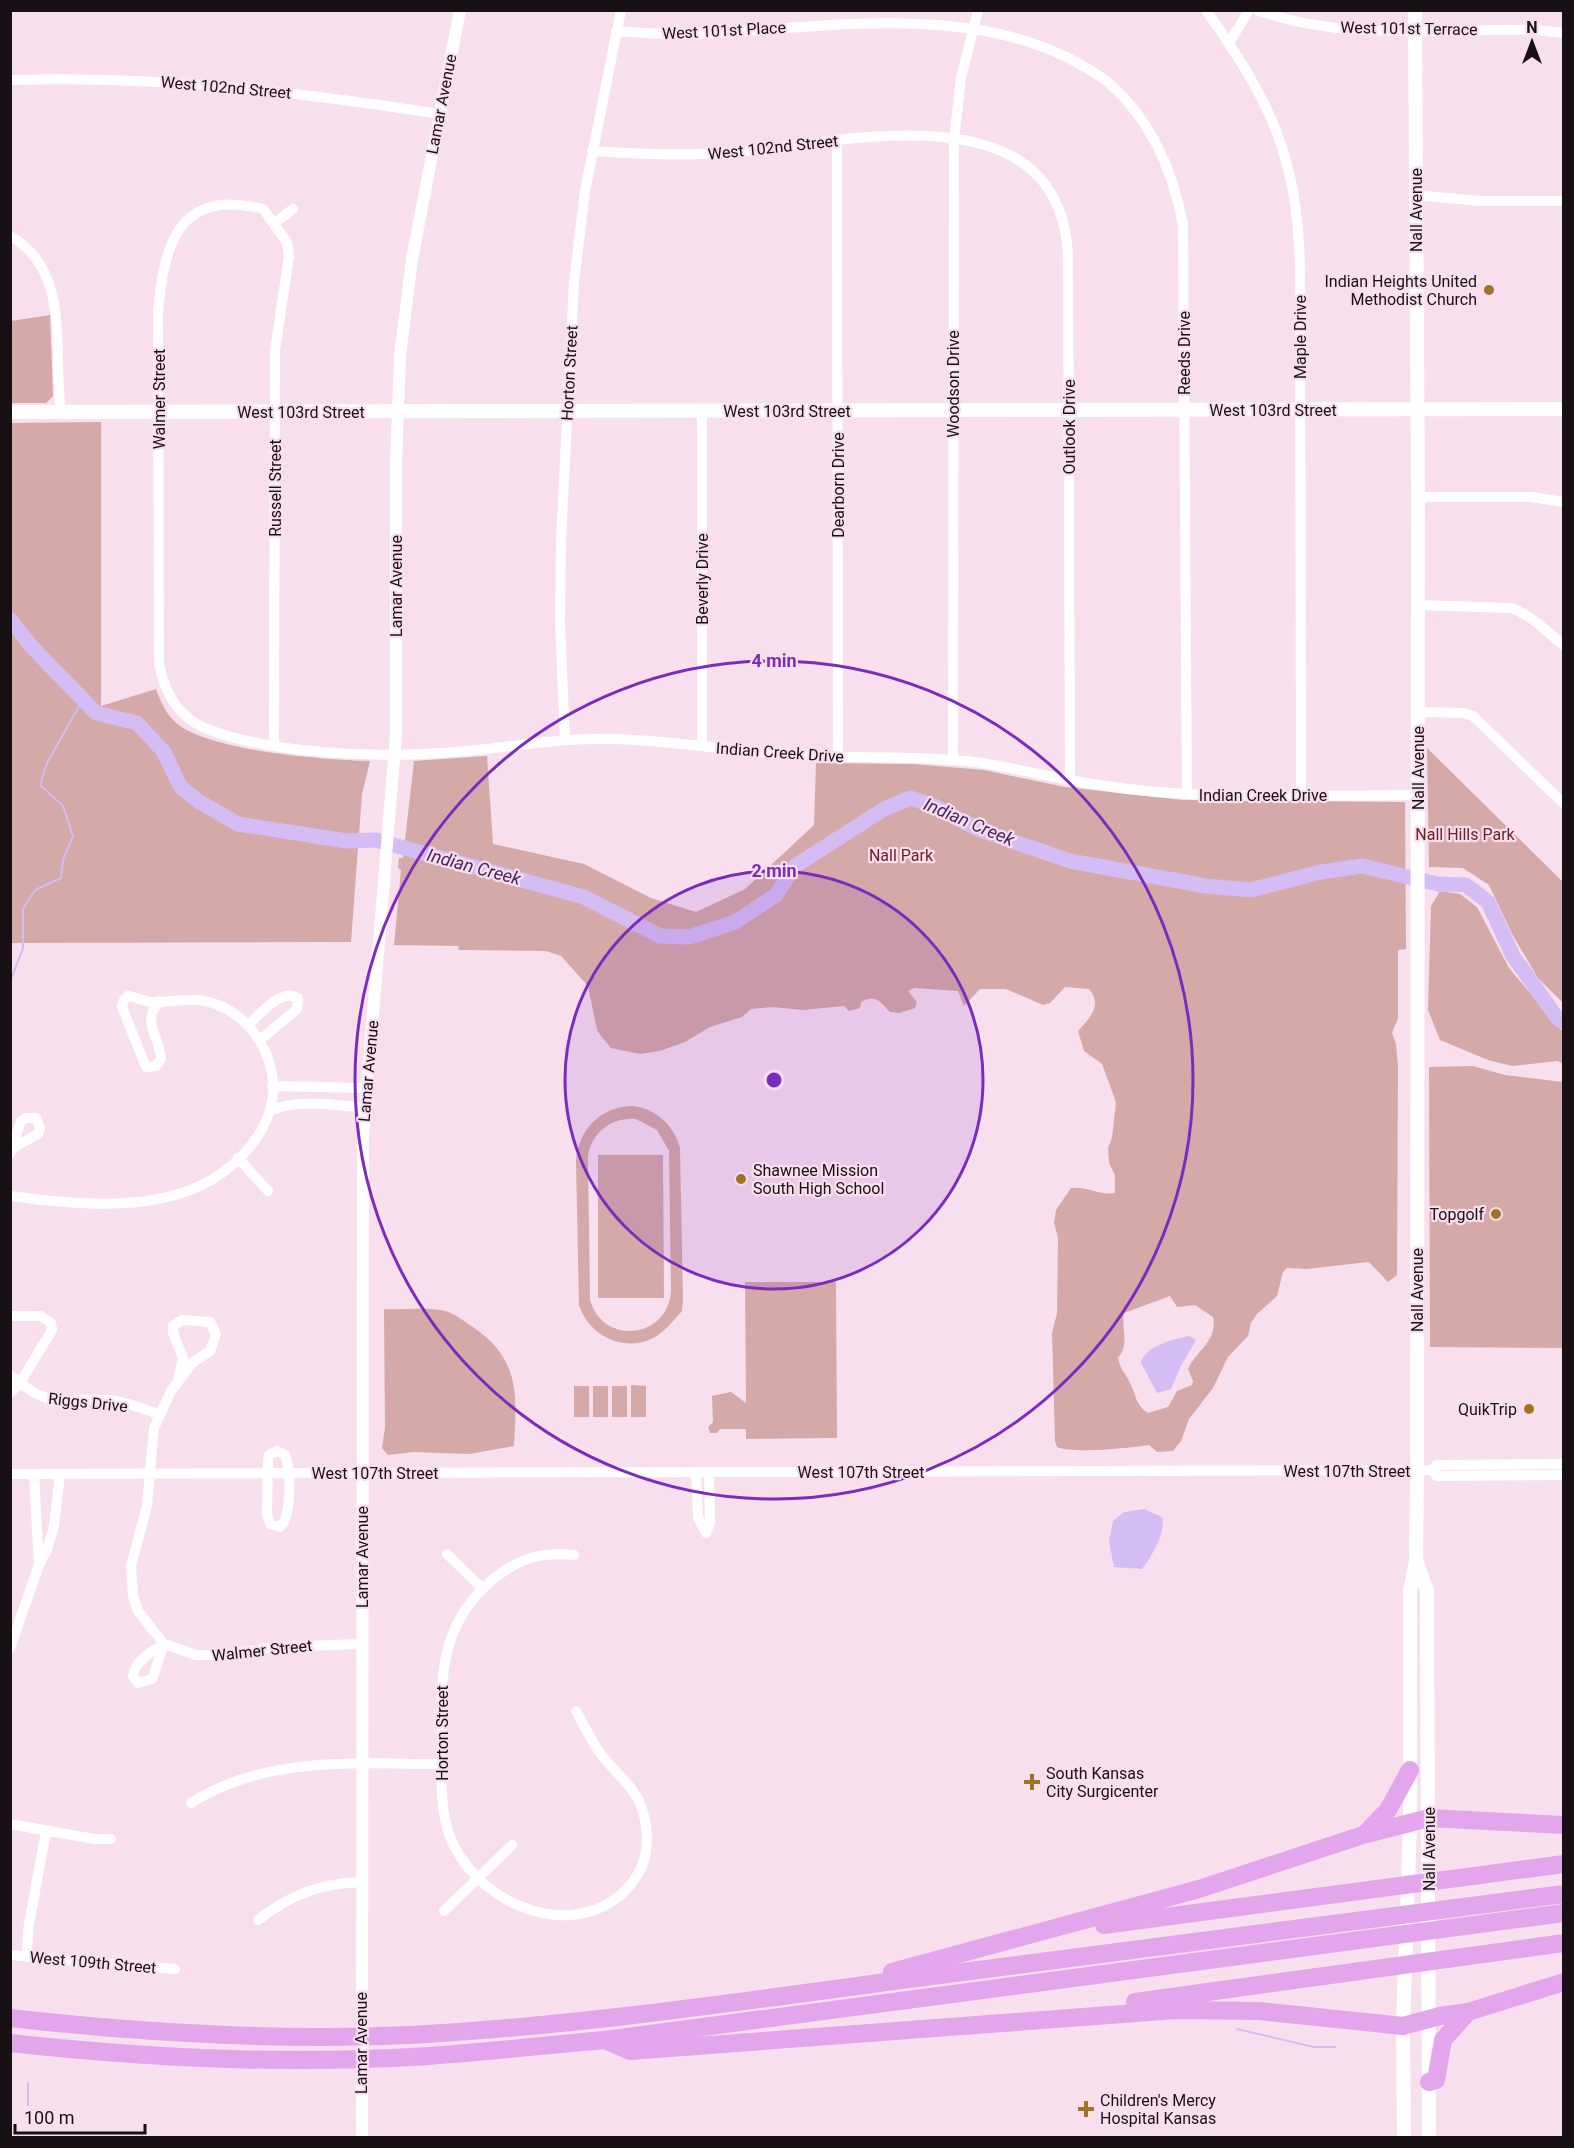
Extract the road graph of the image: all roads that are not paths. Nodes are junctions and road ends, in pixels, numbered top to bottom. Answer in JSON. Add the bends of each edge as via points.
{"nodes":[{"id":1,"x":460,"y":10,"type":"edge"},
{"id":2,"x":621,"y":10,"type":"edge"},
{"id":3,"x":978,"y":10,"type":"edge"},
{"id":4,"x":1206,"y":10,"type":"edge"},
{"id":5,"x":1249,"y":10,"type":"edge"},
{"id":6,"x":1257,"y":10,"type":"edge"},
{"id":7,"x":1415,"y":10,"type":"edge"},
{"id":8,"x":974,"y":23,"type":"junction"},
{"id":9,"x":1415,"y":29,"type":"junction"},
{"id":10,"x":616,"y":31,"type":"junction"},
{"id":11,"x":1563,"y":33,"type":"edge"},
{"id":12,"x":1229,"y":43,"type":"junction"},
{"id":13,"x":10,"y":80,"type":"edge"},
{"id":14,"x":439,"y":114,"type":"junction"},
{"id":15,"x":954,"y":139,"type":"junction"},
{"id":16,"x":837,"y":140,"type":"junction"},
{"id":17,"x":592,"y":151,"type":"junction"},
{"id":18,"x":1416,"y":195,"type":"junction"},
{"id":19,"x":1563,"y":201,"type":"edge"},
{"id":20,"x":293,"y":209,"type":"dead end"},
{"id":21,"x":276,"y":222,"type":"junction"},
{"id":22,"x":10,"y":236,"type":"edge"},
{"id":23,"x":1563,"y":409,"type":"edge"},
{"id":24,"x":953,"y":410,"type":"junction"},
{"id":25,"x":1069,"y":410,"type":"junction"},
{"id":26,"x":1185,"y":410,"type":"junction"},
{"id":27,"x":1300,"y":410,"type":"junction"},
{"id":28,"x":1417,"y":410,"type":"junction"},
{"id":29,"x":397,"y":411,"type":"junction"},
{"id":30,"x":567,"y":411,"type":"junction"},
{"id":31,"x":702,"y":411,"type":"junction"},
{"id":32,"x":838,"y":411,"type":"junction"},
{"id":33,"x":10,"y":412,"type":"edge"},
{"id":34,"x":61,"y":412,"type":"junction"},
{"id":35,"x":159,"y":412,"type":"junction"},
{"id":36,"x":274,"y":412,"type":"junction"},
{"id":37,"x":1418,"y":497,"type":"junction"},
{"id":38,"x":1563,"y":502,"type":"edge"},
{"id":39,"x":1418,"y":605,"type":"junction"},
{"id":40,"x":1563,"y":646,"type":"edge"},
{"id":41,"x":164,"y":685,"type":"joint"},
{"id":42,"x":1418,"y":712,"type":"junction"},
{"id":43,"x":565,"y":740,"type":"junction"},
{"id":44,"x":274,"y":744,"type":"junction"},
{"id":45,"x":702,"y":746,"type":"junction"},
{"id":46,"x":394,"y":755,"type":"junction"},
{"id":47,"x":838,"y":758,"type":"junction"},
{"id":48,"x":953,"y":760,"type":"junction"},
{"id":49,"x":1070,"y":780,"type":"junction"},
{"id":50,"x":1187,"y":794,"type":"junction"},
{"id":51,"x":1301,"y":795,"type":"junction"},
{"id":52,"x":1417,"y":795,"type":"junction"},
{"id":53,"x":1563,"y":804,"type":"edge"},
{"id":54,"x":160,"y":1002,"type":"junction"},
{"id":55,"x":248,"y":1025,"type":"junction"},
{"id":56,"x":260,"y":1040,"type":"junction"},
{"id":57,"x":272,"y":1086,"type":"junction"},
{"id":58,"x":367,"y":1088,"type":"junction"},
{"id":59,"x":365,"y":1108,"type":"junction"},
{"id":60,"x":270,"y":1111,"type":"junction"},
{"id":61,"x":238,"y":1158,"type":"junction"},
{"id":62,"x":268,"y":1191,"type":"dead end"},
{"id":63,"x":10,"y":1196,"type":"edge"},
{"id":64,"x":10,"y":1316,"type":"edge"},
{"id":65,"x":10,"y":1375,"type":"edge"},
{"id":66,"x":178,"y":1380,"type":"junction"},
{"id":67,"x":20,"y":1383,"type":"junction"},
{"id":68,"x":10,"y":1393,"type":"edge"},
{"id":69,"x":159,"y":1414,"type":"junction"},
{"id":70,"x":1563,"y":1464,"type":"edge"},
{"id":71,"x":1417,"y":1470,"type":"junction"},
{"id":72,"x":1433,"y":1470,"type":"junction"},
{"id":73,"x":696,"y":1472,"type":"junction"},
{"id":74,"x":709,"y":1472,"type":"junction"},
{"id":75,"x":150,"y":1473,"type":"junction"},
{"id":76,"x":267,"y":1473,"type":"junction"},
{"id":77,"x":288,"y":1473,"type":"junction"},
{"id":78,"x":362,"y":1473,"type":"junction"},
{"id":79,"x":10,"y":1474,"type":"edge"},
{"id":80,"x":34,"y":1474,"type":"junction"},
{"id":81,"x":60,"y":1474,"type":"junction"},
{"id":82,"x":1563,"y":1475,"type":"edge"},
{"id":83,"x":447,"y":1554,"type":"dead end"},
{"id":84,"x":574,"y":1555,"type":"dead end"},
{"id":85,"x":1416,"y":1562,"type":"junction"},
{"id":86,"x":39,"y":1565,"type":"junction"},
{"id":87,"x":483,"y":1590,"type":"junction"},
{"id":88,"x":362,"y":1644,"type":"junction"},
{"id":89,"x":10,"y":1648,"type":"edge"},
{"id":90,"x":576,"y":1711,"type":"dead end"},
{"id":91,"x":362,"y":1764,"type":"junction"},
{"id":92,"x":442,"y":1764,"type":"junction"},
{"id":93,"x":1410,"y":1770,"type":"junction"},
{"id":94,"x":191,"y":1803,"type":"dead end"},
{"id":95,"x":1429,"y":1818,"type":"junction"},
{"id":96,"x":1410,"y":1823,"type":"junction"},
{"id":97,"x":10,"y":1824,"type":"edge"},
{"id":98,"x":1563,"y":1825,"type":"edge"},
{"id":99,"x":46,"y":1831,"type":"junction"},
{"id":100,"x":1364,"y":1835,"type":"junction"},
{"id":101,"x":111,"y":1839,"type":"dead end"},
{"id":102,"x":512,"y":1845,"type":"dead end"},
{"id":103,"x":1563,"y":1864,"type":"edge"},
{"id":104,"x":478,"y":1878,"type":"junction"},
{"id":105,"x":362,"y":1882,"type":"junction"},
{"id":106,"x":1563,"y":1894,"type":"edge"},
{"id":107,"x":444,"y":1911,"type":"dead end"},
{"id":108,"x":1563,"y":1913,"type":"edge"},
{"id":109,"x":258,"y":1920,"type":"dead end"},
{"id":110,"x":1018,"y":1939,"type":"junction"},
{"id":111,"x":1563,"y":1943,"type":"edge"},
{"id":112,"x":10,"y":1955,"type":"edge"},
{"id":113,"x":27,"y":1956,"type":"junction"},
{"id":114,"x":175,"y":1969,"type":"dead end"},
{"id":115,"x":1563,"y":1982,"type":"edge"},
{"id":116,"x":818,"y":1991,"type":"junction"},
{"id":117,"x":1468,"y":2012,"type":"junction"},
{"id":118,"x":10,"y":2018,"type":"edge"},
{"id":119,"x":1035,"y":2019,"type":"junction"},
{"id":120,"x":1429,"y":2019,"type":"junction"},
{"id":121,"x":1403,"y":2026,"type":"junction"},
{"id":122,"x":605,"y":2040,"type":"junction"},
{"id":123,"x":10,"y":2043,"type":"edge"},
{"id":124,"x":1429,"y":2082,"type":"junction"},
{"id":125,"x":1404,"y":2107,"type":"junction"},
{"id":126,"x":362,"y":2138,"type":"edge"},
{"id":127,"x":1398,"y":2138,"type":"edge"},
{"id":128,"x":1404,"y":2138,"type":"edge"},
{"id":129,"x":1429,"y":2138,"type":"edge"}],
"edges":[{"from":1,"to":14,"type":"street","name":"Lamar Avenue"},
{"from":2,"to":10,"type":"street","name":"Horton Street"},
{"from":3,"to":8,"type":"street","name":"Woodson Drive"},
{"from":4,"to":12,"type":"street","name":"Maple Drive"},
{"from":5,"to":12,"type":"street"},
{"from":6,"to":9,"type":"street","name":"West 101st Terrace","via":[[1311,24]]},
{"from":7,"to":9,"type":"main road","name":"Nall Avenue"},
{"from":8,"to":10,"type":"street","name":"West 101st Place","via":[[900,17],[716,33]]},
{"from":8,"to":15,"type":"street","name":"Woodson Drive","via":[[961,78]]},
{"from":8,"to":26,"type":"street","name":"Reeds Drive","via":[[1038,39],[1082,62],[1117,90],[1150,132],[1172,179],[1183,225]]},
{"from":9,"to":11,"type":"street","name":"West 101st Terrace"},
{"from":9,"to":18,"type":"main road","name":"Nall Avenue"},
{"from":10,"to":17,"type":"street","name":"Horton Street"},
{"from":12,"to":27,"type":"street","name":"Maple Drive","via":[[1268,109],[1288,163],[1295,198],[1300,267]]},
{"from":13,"to":14,"type":"street","name":"West 102nd Street","via":[[129,79],[209,84]]},
{"from":14,"to":29,"type":"street","name":"Lamar Avenue","via":[[410,269]]},
{"from":15,"to":16,"type":"street","name":"West 102nd Street","via":[[883,136]]},
{"from":15,"to":24,"type":"street","name":"Woodson Drive"},
{"from":15,"to":25,"type":"street","name":"Outlook Drive","via":[[987,144],[1014,156],[1042,180],[1058,206],[1068,246]]},
{"from":16,"to":17,"type":"street","name":"West 102nd Street","via":[[699,154]]},
{"from":16,"to":32,"type":"street","name":"Dearborn Drive"},
{"from":17,"to":30,"type":"street","name":"Horton Street","via":[[574,282]]},
{"from":18,"to":19,"type":"street","via":[[1480,201]]},
{"from":18,"to":28,"type":"main road","name":"Nall Avenue"},
{"from":20,"to":21,"type":"street"},
{"from":21,"to":35,"type":"street","name":"Walmer Street","via":[[263,209],[224,203],[196,212],[180,225],[170,242],[160,295]]},
{"from":21,"to":36,"type":"street","name":"Russell Street","via":[[287,242],[289,264],[275,350]]},
{"from":22,"to":34,"type":"street","via":[[38,260],[50,285],[58,342]]},
{"from":23,"to":28,"type":"main road","name":"West 103rd Street"},
{"from":24,"to":25,"type":"main road","name":"West 103rd Street"},
{"from":24,"to":32,"type":"main road","name":"West 103rd Street"},
{"from":24,"to":48,"type":"street","name":"Woodson Drive"},
{"from":25,"to":26,"type":"main road","name":"West 103rd Street"},
{"from":25,"to":49,"type":"street","name":"Outlook Drive"},
{"from":26,"to":27,"type":"main road","name":"West 103rd Street"},
{"from":26,"to":50,"type":"street","name":"Reeds Drive"},
{"from":27,"to":28,"type":"main road","name":"West 103rd Street"},
{"from":27,"to":51,"type":"street","name":"Maple Drive"},
{"from":28,"to":37,"type":"main road","name":"Nall Avenue"},
{"from":29,"to":30,"type":"main road","name":"West 103rd Street"},
{"from":29,"to":36,"type":"main road","name":"West 103rd Street"},
{"from":29,"to":46,"type":"street","name":"Lamar Avenue"},
{"from":30,"to":31,"type":"main road","name":"West 103rd Street"},
{"from":30,"to":43,"type":"street","name":"Horton Street","via":[[560,610]]},
{"from":31,"to":32,"type":"main road","name":"West 103rd Street"},
{"from":31,"to":45,"type":"street","name":"Beverly Drive"},
{"from":32,"to":47,"type":"street","name":"Dearborn Drive"},
{"from":33,"to":34,"type":"main road","name":"West 103rd Street"},
{"from":34,"to":35,"type":"main road","name":"West 103rd Street"},
{"from":35,"to":36,"type":"main road","name":"West 103rd Street"},
{"from":35,"to":41,"type":"street","name":"Walmer Street","via":[[159,663]]},
{"from":36,"to":44,"type":"street","name":"Russell Street"},
{"from":37,"to":38,"type":"street","via":[[1531,497]]},
{"from":37,"to":39,"type":"main road","name":"Nall Avenue"},
{"from":39,"to":40,"type":"street","via":[[1511,608],[1525,613]]},
{"from":39,"to":42,"type":"main road","name":"Nall Avenue"},
{"from":41,"to":44,"type":"street","name":"Indian Creek Drive","via":[[179,710],[193,722]]},
{"from":42,"to":52,"type":"main road","name":"Nall Avenue"},
{"from":42,"to":53,"type":"street","via":[[1473,716]]},
{"from":43,"to":45,"type":"street","name":"Indian Creek Drive","via":[[612,738]]},
{"from":43,"to":46,"type":"street","name":"Indian Creek Drive"},
{"from":44,"to":46,"type":"street","name":"Indian Creek Drive"},
{"from":45,"to":47,"type":"street","name":"Indian Creek Drive"},
{"from":46,"to":58,"type":"street","name":"Lamar Avenue"},
{"from":47,"to":48,"type":"street","name":"Indian Creek Drive"},
{"from":48,"to":49,"type":"street","name":"Indian Creek Drive"},
{"from":49,"to":50,"type":"street","name":"Indian Creek Drive"},
{"from":50,"to":51,"type":"street","name":"Indian Creek Drive"},
{"from":51,"to":52,"type":"street","name":"Indian Creek Drive"},
{"from":52,"to":71,"type":"main road","name":"Nall Avenue"},
{"from":54,"to":54,"type":"street","via":[[154,1006],[150,1024],[161,1059],[149,1068],[142,1062],[122,1004],[129,996]]},
{"from":54,"to":55,"type":"street","via":[[209,1002]]},
{"from":55,"to":56,"type":"street"},
{"from":55,"to":56,"type":"street","via":[[282,996],[298,998],[297,1010]]},
{"from":56,"to":57,"type":"street"},
{"from":57,"to":58,"type":"street"},
{"from":57,"to":60,"type":"street"},
{"from":58,"to":59,"type":"street","name":"Lamar Avenue"},
{"from":59,"to":60,"type":"street","via":[[298,1106]]},
{"from":59,"to":78,"type":"street","name":"Lamar Avenue"},
{"from":60,"to":61,"type":"street","via":[[257,1136]]},
{"from":61,"to":62,"type":"street"},
{"from":61,"to":63,"type":"street","via":[[199,1187],[146,1200],[97,1202]]},
{"from":64,"to":67,"type":"street","via":[[41,1316],[51,1323],[50,1337]]},
{"from":65,"to":67,"type":"street","name":"Riggs Drive"},
{"from":66,"to":66,"type":"street","via":[[192,1363],[210,1351],[216,1334],[210,1322],[182,1320],[173,1326],[183,1358]]},
{"from":66,"to":69,"type":"street"},
{"from":67,"to":68,"type":"street"},
{"from":67,"to":69,"type":"street","name":"Riggs Drive","via":[[45,1399],[72,1403],[112,1400]]},
{"from":69,"to":75,"type":"street","name":"Walmer Street","via":[[151,1443]]},
{"from":70,"to":72,"type":"street","name":"West 107th Street","via":[[1436,1466]]},
{"from":71,"to":72,"type":"street","name":"West 107th Street"},
{"from":71,"to":74,"type":"street","name":"West 107th Street"},
{"from":71,"to":85,"type":"main road","name":"Nall Avenue"},
{"from":72,"to":82,"type":"street","name":"West 107th Street","via":[[1436,1476]]},
{"from":73,"to":74,"type":"street","name":"West 107th Street"},
{"from":73,"to":74,"type":"street","via":[[698,1517],[706,1533],[710,1523]]},
{"from":73,"to":78,"type":"street","name":"West 107th Street"},
{"from":75,"to":76,"type":"street","name":"West 107th Street"},
{"from":75,"to":81,"type":"street","name":"West 107th Street"},
{"from":75,"to":88,"type":"street","name":"Walmer Street","via":[[147,1506],[130,1580],[138,1611],[164,1644],[208,1657],[277,1647]]},
{"from":76,"to":77,"type":"street","name":"West 107th Street"},
{"from":76,"to":77,"type":"street","name":"West 107th Street","via":[[269,1455],[277,1451],[285,1455]]},
{"from":76,"to":77,"type":"street","name":"West 107th Street","via":[[267,1520],[280,1527],[288,1514]]},
{"from":77,"to":78,"type":"street","name":"West 107th Street"},
{"from":78,"to":88,"type":"street","name":"Lamar Avenue"},
{"from":79,"to":80,"type":"street","name":"West 107th Street"},
{"from":80,"to":81,"type":"street","name":"West 107th Street"},
{"from":80,"to":86,"type":"street"},
{"from":81,"to":86,"type":"street","via":[[54,1526]]},
{"from":83,"to":87,"type":"street"},
{"from":84,"to":87,"type":"street","name":"Horton Street","via":[[525,1560]]},
{"from":85,"to":93,"type":"main road","name":"Nall Avenue","via":[[1410,1591]]},
{"from":85,"to":95,"type":"main road","name":"Nall Avenue","via":[[1427,1590]]},
{"from":86,"to":89,"type":"street"},
{"from":87,"to":92,"type":"street","name":"Horton Street","via":[[460,1619],[446,1655],[442,1675]]},
{"from":88,"to":91,"type":"street","name":"Lamar Avenue"},
{"from":90,"to":104,"type":"street","name":"Horton Street","via":[[602,1756],[639,1800],[646,1830],[645,1860],[639,1876],[603,1907],[562,1915],[534,1911],[504,1899]]},
{"from":91,"to":92,"type":"street"},
{"from":91,"to":94,"type":"street","via":[[276,1769],[230,1782]]},
{"from":91,"to":105,"type":"street","name":"Lamar Avenue"},
{"from":92,"to":104,"type":"street","name":"Horton Street","via":[[446,1825],[458,1852]]},
{"from":93,"to":96,"type":"main road","name":"Nall Avenue"},
{"from":93,"to":100,"type":"highway","via":[[1388,1810]]},
{"from":95,"to":96,"type":"highway"},
{"from":95,"to":98,"type":"highway"},
{"from":95,"to":120,"type":"main road","name":"Nall Avenue"},
{"from":96,"to":100,"type":"highway"},
{"from":96,"to":121,"type":"main road","name":"Nall Avenue"},
{"from":97,"to":99,"type":"street"},
{"from":99,"to":101,"type":"street"},
{"from":99,"to":113,"type":"street"},
{"from":100,"to":110,"type":"highway","via":[[1199,1889]]},
{"from":102,"to":104,"type":"street"},
{"from":103,"to":110,"type":"highway","via":[[1206,1910]]},
{"from":104,"to":107,"type":"street"},
{"from":105,"to":109,"type":"street","via":[[314,1888],[288,1898]]},
{"from":105,"to":126,"type":"street","name":"Lamar Avenue"},
{"from":106,"to":116,"type":"highway"},
{"from":108,"to":122,"type":"highway"},
{"from":110,"to":116,"type":"highway"},
{"from":111,"to":119,"type":"highway"},
{"from":112,"to":113,"type":"street","name":"West 109th Street"},
{"from":113,"to":114,"type":"street","name":"West 109th Street"},
{"from":115,"to":117,"type":"highway"},
{"from":116,"to":118,"type":"highway","via":[[587,2019],[409,2035],[196,2034]]},
{"from":117,"to":120,"type":"highway"},
{"from":117,"to":124,"type":"highway","via":[[1443,2040],[1436,2080]]},
{"from":119,"to":121,"type":"highway","via":[[1207,2009]]},
{"from":119,"to":122,"type":"highway","via":[[630,2051]]},
{"from":120,"to":121,"type":"highway"},
{"from":120,"to":124,"type":"main road","name":"Nall Avenue"},
{"from":121,"to":125,"type":"main road","name":"Nall Avenue"},
{"from":122,"to":123,"type":"highway","via":[[454,2054],[328,2060],[131,2055]]},
{"from":124,"to":129,"type":"main road","name":"Nall Avenue"},
{"from":125,"to":127,"type":"main road"},
{"from":125,"to":128,"type":"main road","name":"Nall Avenue"}]}
